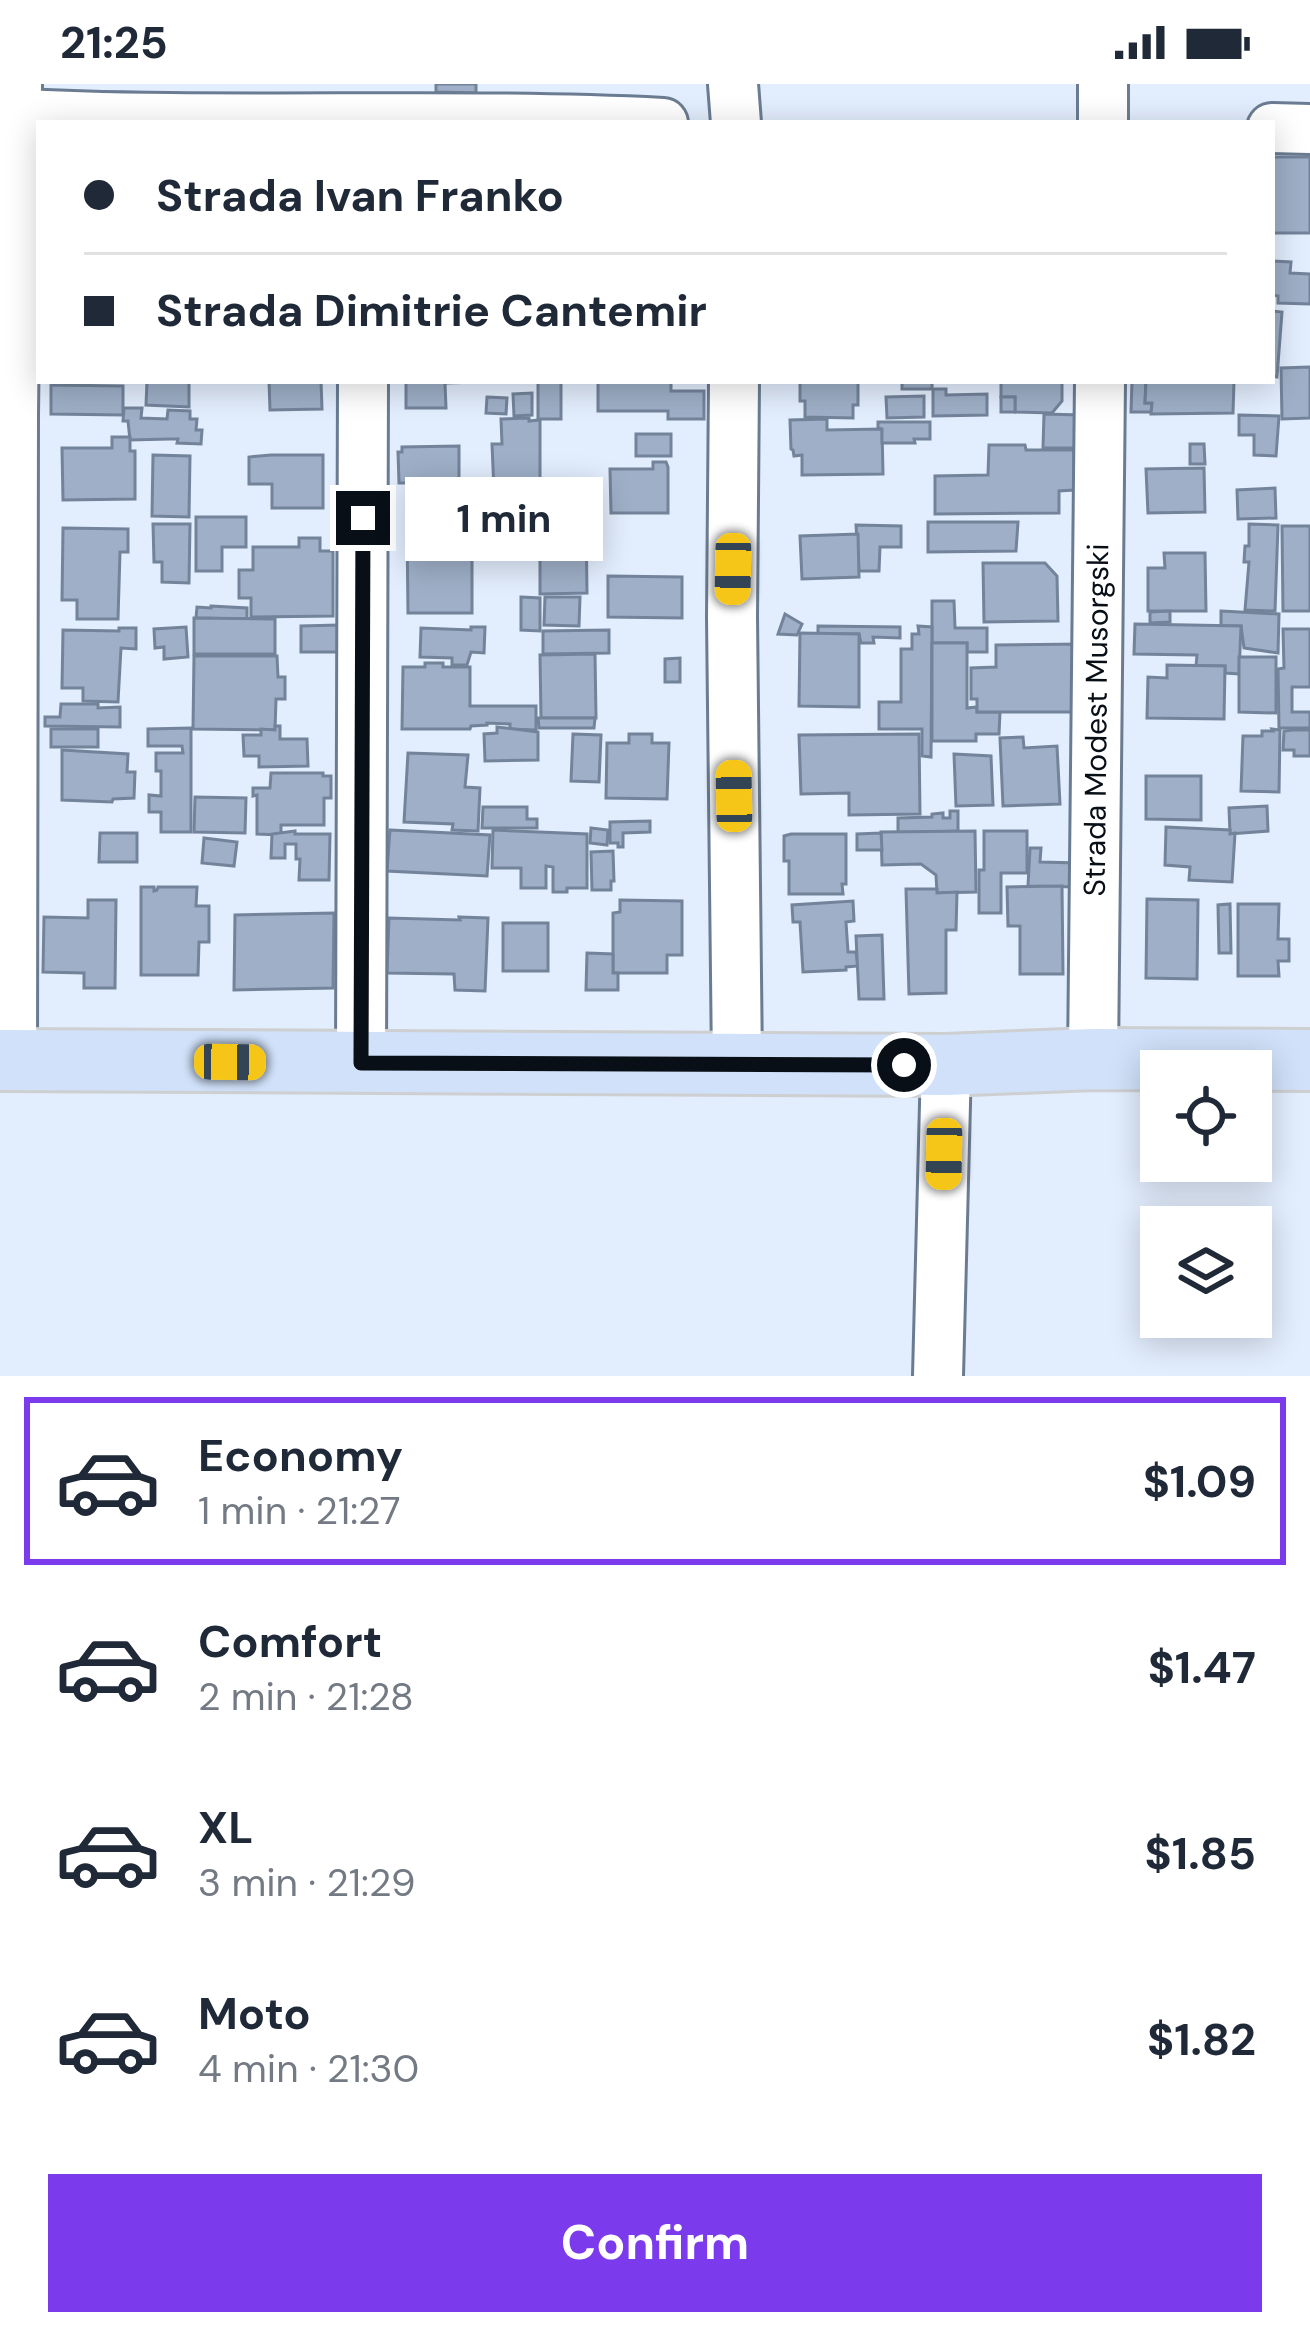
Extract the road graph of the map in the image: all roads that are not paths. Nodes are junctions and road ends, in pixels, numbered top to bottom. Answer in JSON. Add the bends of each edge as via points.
{"nodes":[{"id":1,"x":733,"y":84,"type":"edge"},
{"id":2,"x":1103,"y":84,"type":"edge"},
{"id":3,"x":11,"y":104,"type":"edge"},
{"id":4,"x":364,"y":109,"type":"edge"},
{"id":5,"x":602,"y":120,"type":"edge"},
{"id":6,"x":736,"y":120,"type":"edge"},
{"id":7,"x":1103,"y":120,"type":"edge"},
{"id":8,"x":1275,"y":128,"type":"edge"},
{"id":9,"x":1310,"y":129,"type":"edge"},
{"id":10,"x":363,"y":384,"type":"edge"},
{"id":11,"x":734,"y":384,"type":"edge"},
{"id":12,"x":1100,"y":384,"type":"edge"},
{"id":13,"x":1093,"y":1058,"type":"junction"},
{"id":14,"x":6,"y":1060,"type":"edge"},
{"id":15,"x":1310,"y":1060,"type":"edge"},
{"id":16,"x":361,"y":1063,"type":"junction"},
{"id":17,"x":737,"y":1064,"type":"junction"},
{"id":18,"x":946,"y":1065,"type":"junction"},
{"id":19,"x":938,"y":1376,"type":"edge"}],
"edges":[{"from":1,"to":6,"type":"street"},
{"from":2,"to":7,"type":"street"},
{"from":3,"to":4,"type":"street"},
{"from":3,"to":14,"type":"street"},
{"from":4,"to":5,"type":"street"},
{"from":8,"to":9,"type":"street"},
{"from":10,"to":16,"type":"street"},
{"from":11,"to":17,"type":"street"},
{"from":12,"to":13,"type":"street","name":"Strada Modest Musorgski"},
{"from":13,"to":15,"type":"main road"},
{"from":13,"to":18,"type":"main road"},
{"from":14,"to":16,"type":"main road"},
{"from":16,"to":17,"type":"main road"},
{"from":17,"to":18,"type":"main road"},
{"from":18,"to":19,"type":"street"}]}
